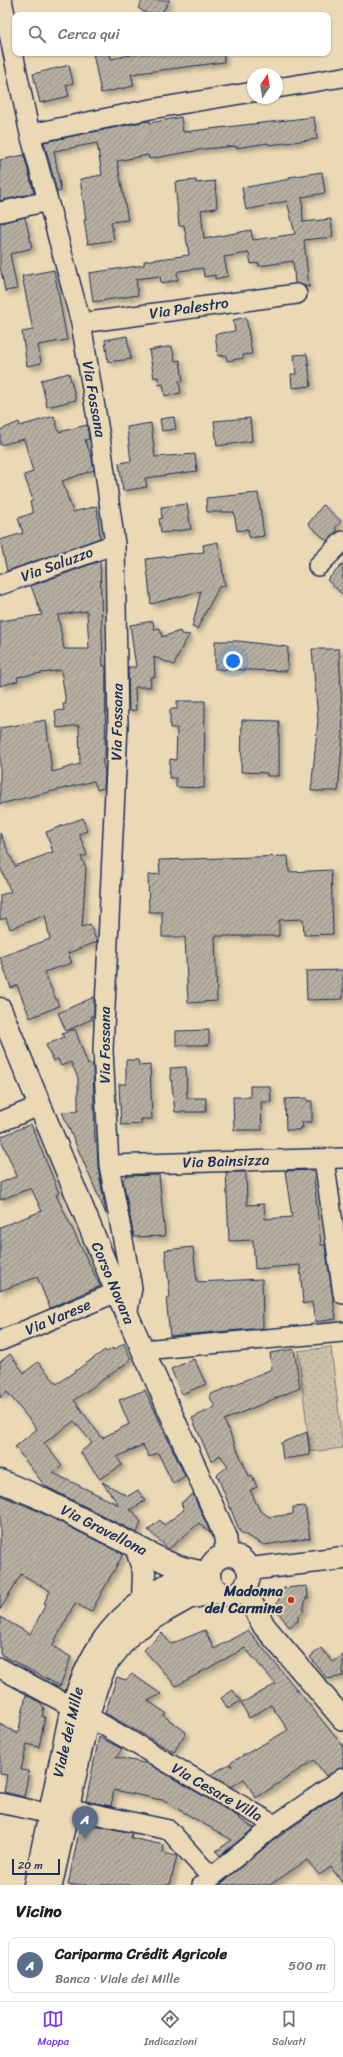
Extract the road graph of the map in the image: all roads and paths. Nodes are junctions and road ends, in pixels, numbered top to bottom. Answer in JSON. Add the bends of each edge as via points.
{"nodes":[{"id":1,"x":2,"y":0,"type":"edge"},
{"id":2,"x":12,"y":48,"type":"edge"},
{"id":3,"x":14,"y":56,"type":"edge"},
{"id":4,"x":343,"y":77,"type":"edge"},
{"id":5,"x":283,"y":87,"type":"edge"},
{"id":6,"x":247,"y":93,"type":"edge"},
{"id":7,"x":30,"y":134,"type":"junction"},
{"id":8,"x":48,"y":201,"type":"junction"},
{"id":9,"x":0,"y":212,"type":"edge"},
{"id":10,"x":297,"y":294,"type":"dead end"},
{"id":11,"x":81,"y":323,"type":"junction"},
{"id":12,"x":343,"y":541,"type":"edge"},
{"id":13,"x":115,"y":544,"type":"junction"},
{"id":14,"x":318,"y":566,"type":"dead end"},
{"id":15,"x":0,"y":585,"type":"edge"},
{"id":16,"x":0,"y":1009,"type":"edge"},
{"id":17,"x":39,"y":1106,"type":"junction"},
{"id":18,"x":0,"y":1122,"type":"edge"},
{"id":19,"x":343,"y":1158,"type":"edge"},
{"id":20,"x":324,"y":1159,"type":"junction"},
{"id":21,"x":109,"y":1165,"type":"junction"},
{"id":22,"x":117,"y":1292,"type":"junction"},
{"id":23,"x":343,"y":1294,"type":"edge"},
{"id":24,"x":127,"y":1316,"type":"junction"},
{"id":25,"x":343,"y":1332,"type":"edge"},
{"id":26,"x":0,"y":1342,"type":"edge"},
{"id":27,"x":143,"y":1350,"type":"junction"},
{"id":28,"x":0,"y":1481,"type":"edge"},
{"id":29,"x":136,"y":1546,"type":"junction"},
{"id":30,"x":227,"y":1555,"type":"junction"},
{"id":31,"x":343,"y":1558,"type":"edge"},
{"id":32,"x":247,"y":1579,"type":"junction"},
{"id":33,"x":212,"y":1581,"type":"junction"},
{"id":34,"x":143,"y":1601,"type":"junction"},
{"id":35,"x":0,"y":1668,"type":"edge"},
{"id":36,"x":80,"y":1712,"type":"junction"},
{"id":37,"x":343,"y":1719,"type":"edge"},
{"id":38,"x":343,"y":1778,"type":"edge"},
{"id":39,"x":0,"y":1803,"type":"edge"},
{"id":40,"x":58,"y":1811,"type":"junction"},
{"id":41,"x":275,"y":1825,"type":"junction"},
{"id":42,"x":206,"y":1881,"type":"edge"},
{"id":43,"x":35,"y":1885,"type":"edge"},
{"id":44,"x":51,"y":1885,"type":"edge"}],
"edges":[{"from":1,"to":2,"type":"street","name":"Via Fossana"},
{"from":3,"to":7,"type":"street","name":"Via Fossana"},
{"from":4,"to":5,"type":"street"},
{"from":6,"to":7,"type":"street","via":[[151,109]]},
{"from":7,"to":8,"type":"street","name":"Via Fossana"},
{"from":8,"to":9,"type":"street"},
{"from":8,"to":11,"type":"street","name":"Via Fossana"},
{"from":10,"to":11,"type":"street","name":"Via Palestro"},
{"from":11,"to":13,"type":"street","name":"Via Fossana"},
{"from":12,"to":14,"type":"street"},
{"from":13,"to":15,"type":"street","name":"Via Saluzzo"},
{"from":13,"to":21,"type":"street","name":"Via Fossana","via":[[118,726],[102,1050]]},
{"from":16,"to":17,"type":"main road","name":"Corso Novara"},
{"from":17,"to":18,"type":"street"},
{"from":17,"to":22,"type":"main road","name":"Corso Novara"},
{"from":19,"to":20,"type":"street","name":"Via Bainsizza"},
{"from":20,"to":21,"type":"street","name":"Via Bainsizza"},
{"from":20,"to":23,"type":"street"},
{"from":21,"to":24,"type":"street","name":"Via Fossana","via":[[132,1288]]},
{"from":22,"to":24,"type":"main road","name":"Corso Novara"},
{"from":22,"to":26,"type":"street","name":"Via Varese"},
{"from":24,"to":27,"type":"main road","name":"Corso Novara"},
{"from":25,"to":27,"type":"street"},
{"from":27,"to":30,"type":"main road","name":"Corso Novara","via":[[225,1535]]},
{"from":28,"to":29,"type":"main road","name":"Via Gravellona","via":[[34,1495]]},
{"from":29,"to":33,"type":"main road","name":"Via Gravellona"},
{"from":29,"to":34,"type":"main road","via":[[144,1572]]},
{"from":30,"to":32,"type":"main road","via":[[241,1558]]},
{"from":30,"to":33,"type":"main road","via":[[213,1563]]},
{"from":31,"to":32,"type":"main road"},
{"from":32,"to":33,"type":"main road","via":[[232,1595]]},
{"from":32,"to":37,"type":"main road","via":[[264,1626]]},
{"from":33,"to":34,"type":"main road","name":"Viale dei Mille","via":[[172,1583]]},
{"from":33,"to":36,"type":"main road","name":"Viale dei Mille","via":[[131,1633],[106,1664],[96,1688]]},
{"from":34,"to":36,"type":"main road","name":"Viale dei Mille","via":[[130,1609],[108,1632],[94,1653],[81,1680]]},
{"from":35,"to":36,"type":"street","name":"Via Cesare Villa"},
{"from":36,"to":40,"type":"main road","name":"Viale dei Mille"},
{"from":36,"to":41,"type":"street","name":"Via Cesare Villa"},
{"from":38,"to":41,"type":"street","name":"Via Cesare Villa"},
{"from":39,"to":40,"type":"street"},
{"from":40,"to":42,"type":"street","via":[[168,1830]]},
{"from":40,"to":43,"type":"main road","name":"Viale dei Mille"},
{"from":40,"to":44,"type":"main road","name":"Viale dei Mille"},
{"from":41,"to":42,"type":"street"}]}
